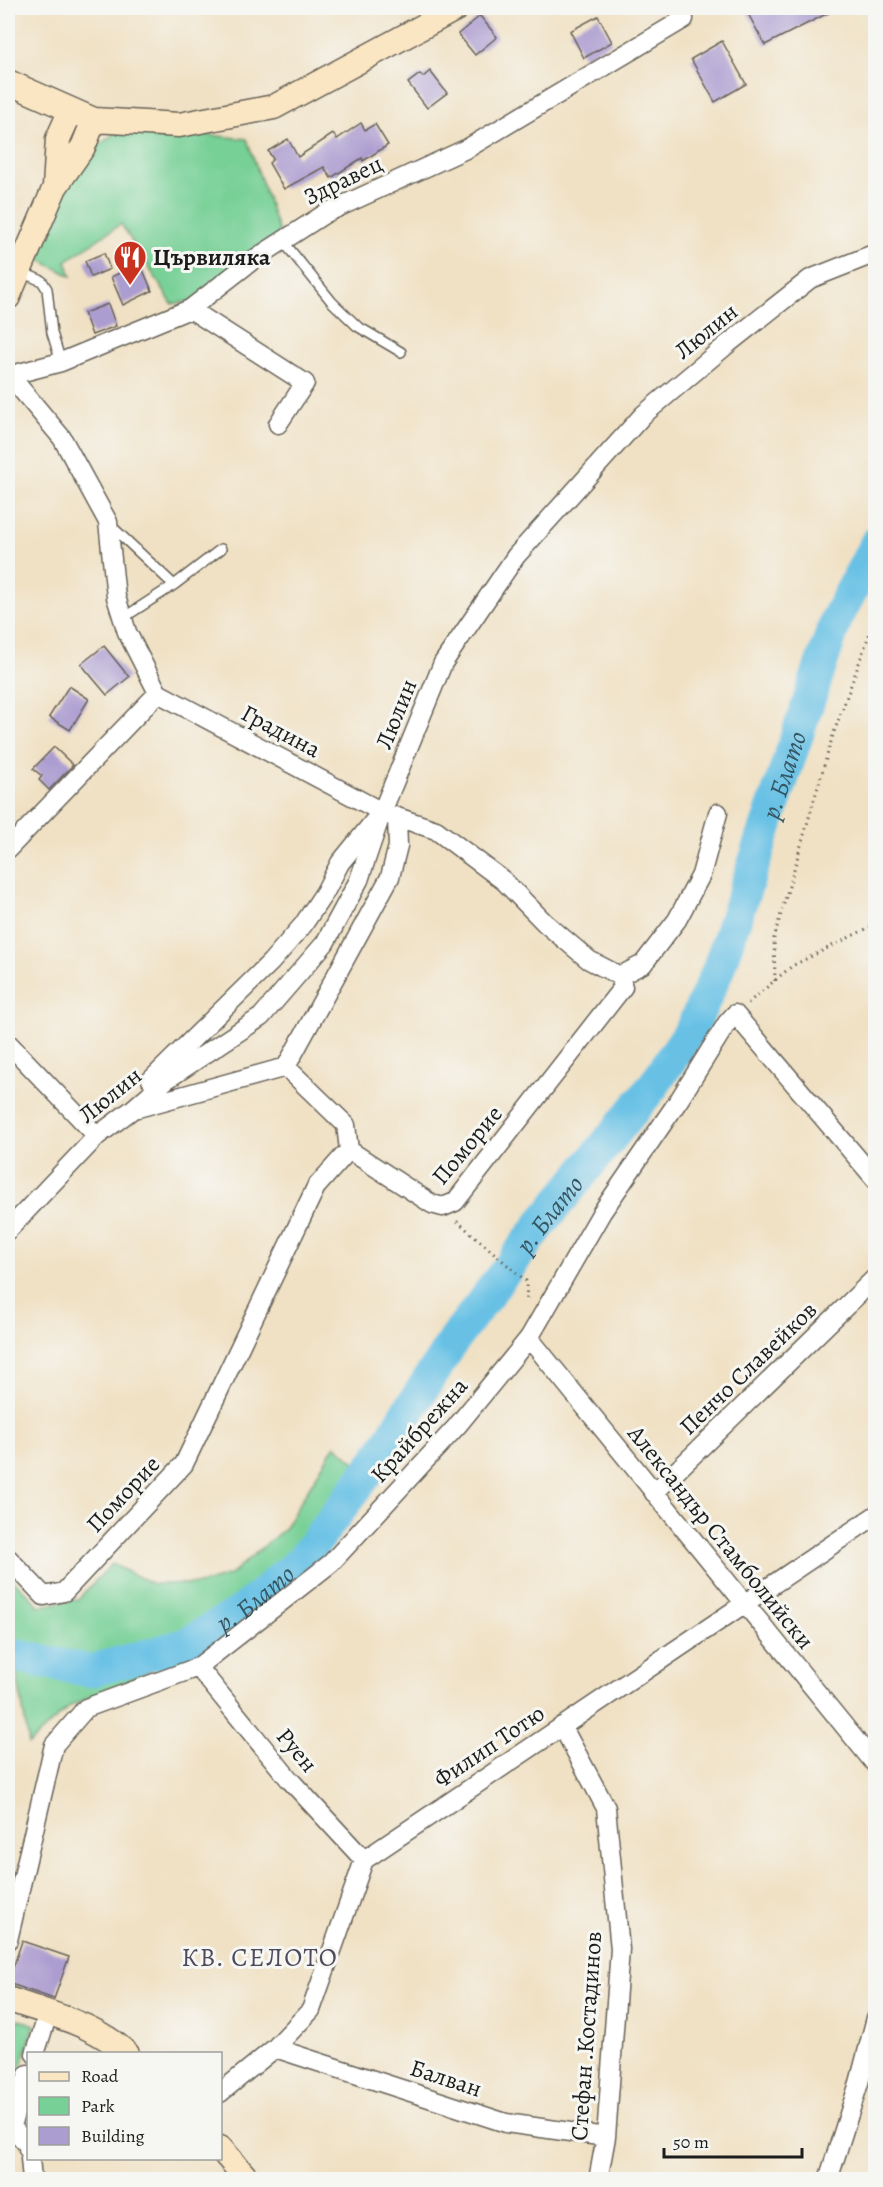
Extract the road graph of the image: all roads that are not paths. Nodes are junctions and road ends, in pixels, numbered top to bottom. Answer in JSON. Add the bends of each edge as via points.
{"nodes":[{"id":1,"x":458,"y":8,"type":"edge"},
{"id":2,"x":679,"y":8,"type":"edge"},
{"id":3,"x":8,"y":82,"type":"edge"},
{"id":4,"x":71,"y":110,"type":"junction"},
{"id":5,"x":94,"y":120,"type":"junction"},
{"id":6,"x":55,"y":187,"type":"junction"},
{"id":7,"x":283,"y":241,"type":"junction"},
{"id":8,"x":876,"y":253,"type":"edge"},
{"id":9,"x":18,"y":271,"type":"junction"},
{"id":10,"x":8,"y":297,"type":"edge"},
{"id":11,"x":190,"y":309,"type":"junction"},
{"id":12,"x":401,"y":352,"type":"dead end"},
{"id":13,"x":61,"y":362,"type":"junction"},
{"id":14,"x":9,"y":376,"type":"edge"},
{"id":15,"x":278,"y":424,"type":"dead end"},
{"id":16,"x":108,"y":522,"type":"junction"},
{"id":17,"x":221,"y":549,"type":"dead end"},
{"id":18,"x":174,"y":585,"type":"junction"},
{"id":19,"x":123,"y":618,"type":"junction"},
{"id":20,"x":158,"y":693,"type":"junction"},
{"id":21,"x":718,"y":813,"type":"dead end"},
{"id":22,"x":389,"y":815,"type":"junction"},
{"id":23,"x":8,"y":849,"type":"edge"},
{"id":24,"x":620,"y":976,"type":"junction"},
{"id":25,"x":8,"y":1043,"type":"edge"},
{"id":26,"x":286,"y":1066,"type":"junction"},
{"id":27,"x":133,"y":1109,"type":"junction"},
{"id":28,"x":113,"y":1123,"type":"junction"},
{"id":29,"x":97,"y":1136,"type":"junction"},
{"id":30,"x":349,"y":1150,"type":"junction"},
{"id":31,"x":876,"y":1180,"type":"edge"},
{"id":32,"x":8,"y":1230,"type":"edge"},
{"id":33,"x":876,"y":1277,"type":"edge"},
{"id":34,"x":529,"y":1338,"type":"junction"},
{"id":35,"x":654,"y":1493,"type":"junction"},
{"id":36,"x":876,"y":1515,"type":"edge"},
{"id":37,"x":8,"y":1558,"type":"edge"},
{"id":38,"x":745,"y":1604,"type":"junction"},
{"id":39,"x":198,"y":1667,"type":"junction"},
{"id":40,"x":562,"y":1726,"type":"junction"},
{"id":41,"x":876,"y":1765,"type":"edge"},
{"id":42,"x":364,"y":1860,"type":"junction"},
{"id":43,"x":8,"y":1940,"type":"edge"},
{"id":44,"x":8,"y":1999,"type":"edge"},
{"id":45,"x":48,"y":2014,"type":"junction"},
{"id":46,"x":876,"y":2018,"type":"edge"},
{"id":47,"x":275,"y":2048,"type":"junction"},
{"id":48,"x":36,"y":2052,"type":"edge"},
{"id":49,"x":125,"y":2052,"type":"edge"},
{"id":50,"x":27,"y":2077,"type":"edge"},
{"id":51,"x":867,"y":2080,"type":"edge"},
{"id":52,"x":222,"y":2091,"type":"edge"},
{"id":53,"x":9,"y":2125,"type":"edge"},
{"id":54,"x":606,"y":2136,"type":"junction"},
{"id":55,"x":27,"y":2144,"type":"edge"},
{"id":56,"x":222,"y":2150,"type":"edge"},
{"id":57,"x":30,"y":2160,"type":"edge"},
{"id":58,"x":32,"y":2180,"type":"edge"},
{"id":59,"x":248,"y":2180,"type":"edge"},
{"id":60,"x":598,"y":2180,"type":"edge"},
{"id":61,"x":828,"y":2180,"type":"edge"}],
"edges":[{"from":1,"to":5,"type":"street","via":[[274,107],[179,125]]},
{"from":2,"to":7,"type":"street","name":"Здравец","via":[[684,19],[478,142],[326,213]]},
{"from":3,"to":4,"type":"street"},
{"from":4,"to":5,"type":"street"},
{"from":4,"to":6,"type":"street","via":[[58,139]]},
{"from":5,"to":6,"type":"street","via":[[83,147]]},
{"from":6,"to":9,"type":"street"},
{"from":7,"to":11,"type":"street","name":"Здравец"},
{"from":7,"to":12,"type":"lane","via":[[332,302],[357,326]]},
{"from":8,"to":22,"type":"street","name":"Люлин","via":[[810,279],[652,408],[516,556],[443,663]]},
{"from":9,"to":10,"type":"street"},
{"from":9,"to":13,"type":"lane","via":[[42,280],[47,289],[52,333]]},
{"from":11,"to":13,"type":"street","name":"Здравец"},
{"from":11,"to":15,"type":"street","via":[[305,383]]},
{"from":13,"to":14,"type":"street","name":"Здравец"},
{"from":14,"to":16,"type":"street","via":[[62,438]]},
{"from":16,"to":18,"type":"lane"},
{"from":16,"to":19,"type":"street","via":[[116,597]]},
{"from":17,"to":18,"type":"lane"},
{"from":18,"to":19,"type":"lane"},
{"from":19,"to":20,"type":"street"},
{"from":20,"to":22,"type":"street","name":"Градина"},
{"from":20,"to":23,"type":"street"},
{"from":21,"to":24,"type":"street","via":[[701,874],[677,920],[643,964]]},
{"from":22,"to":24,"type":"street","via":[[436,830],[504,881],[589,960]]},
{"from":22,"to":26,"type":"street","via":[[398,846],[390,878]]},
{"from":22,"to":27,"type":"street","name":"Люлин","via":[[325,943],[261,1017],[166,1080]]},
{"from":22,"to":28,"type":"street","via":[[340,863],[303,926],[271,962],[130,1100]]},
{"from":24,"to":30,"type":"street","name":"Поморие","via":[[623,987],[617,997],[455,1202],[443,1207],[432,1204]]},
{"from":25,"to":29,"type":"street"},
{"from":26,"to":27,"type":"street"},
{"from":26,"to":30,"type":"street","via":[[346,1125]]},
{"from":27,"to":28,"type":"street","name":"Люлин"},
{"from":28,"to":29,"type":"street","name":"Люлин"},
{"from":29,"to":32,"type":"street","name":"Люлин"},
{"from":30,"to":37,"type":"street","name":"Поморие","via":[[316,1187],[184,1464],[64,1592],[44,1596]]},
{"from":31,"to":34,"type":"street","name":"Крайбрежна","via":[[735,1014],[602,1212]]},
{"from":33,"to":35,"type":"street","name":"Пенчо Славейков"},
{"from":34,"to":35,"type":"street","name":"Александър Стамболийски"},
{"from":34,"to":39,"type":"street","name":"Крайбрежна","via":[[457,1426],[331,1563]]},
{"from":35,"to":38,"type":"street","name":"Александър Стамболийски"},
{"from":36,"to":38,"type":"street","name":"Филип Тотю"},
{"from":38,"to":40,"type":"street","name":"Филип Тотю"},
{"from":38,"to":41,"type":"street","name":"Александър Стамболийски"},
{"from":39,"to":42,"type":"street","name":"Руен","via":[[289,1779]]},
{"from":39,"to":43,"type":"street","name":"Крайбрежна","via":[[86,1708],[54,1745]]},
{"from":40,"to":42,"type":"street","name":"Филип Тотю"},
{"from":40,"to":54,"type":"street","name":"Стефан .Костадинов","via":[[606,1808],[620,1950]]},
{"from":42,"to":47,"type":"street","via":[[311,2010]]},
{"from":44,"to":45,"type":"street"},
{"from":45,"to":48,"type":"street"},
{"from":45,"to":49,"type":"street","via":[[91,2029]]},
{"from":46,"to":51,"type":"street"},
{"from":47,"to":52,"type":"street"},
{"from":47,"to":54,"type":"street","name":"Балван","via":[[506,2123]]},
{"from":50,"to":53,"type":"street"},
{"from":51,"to":61,"type":"street"},
{"from":53,"to":55,"type":"street"},
{"from":54,"to":60,"type":"street","name":"Стефан .Костадинов"},
{"from":56,"to":59,"type":"street"},
{"from":57,"to":58,"type":"street"}]}
